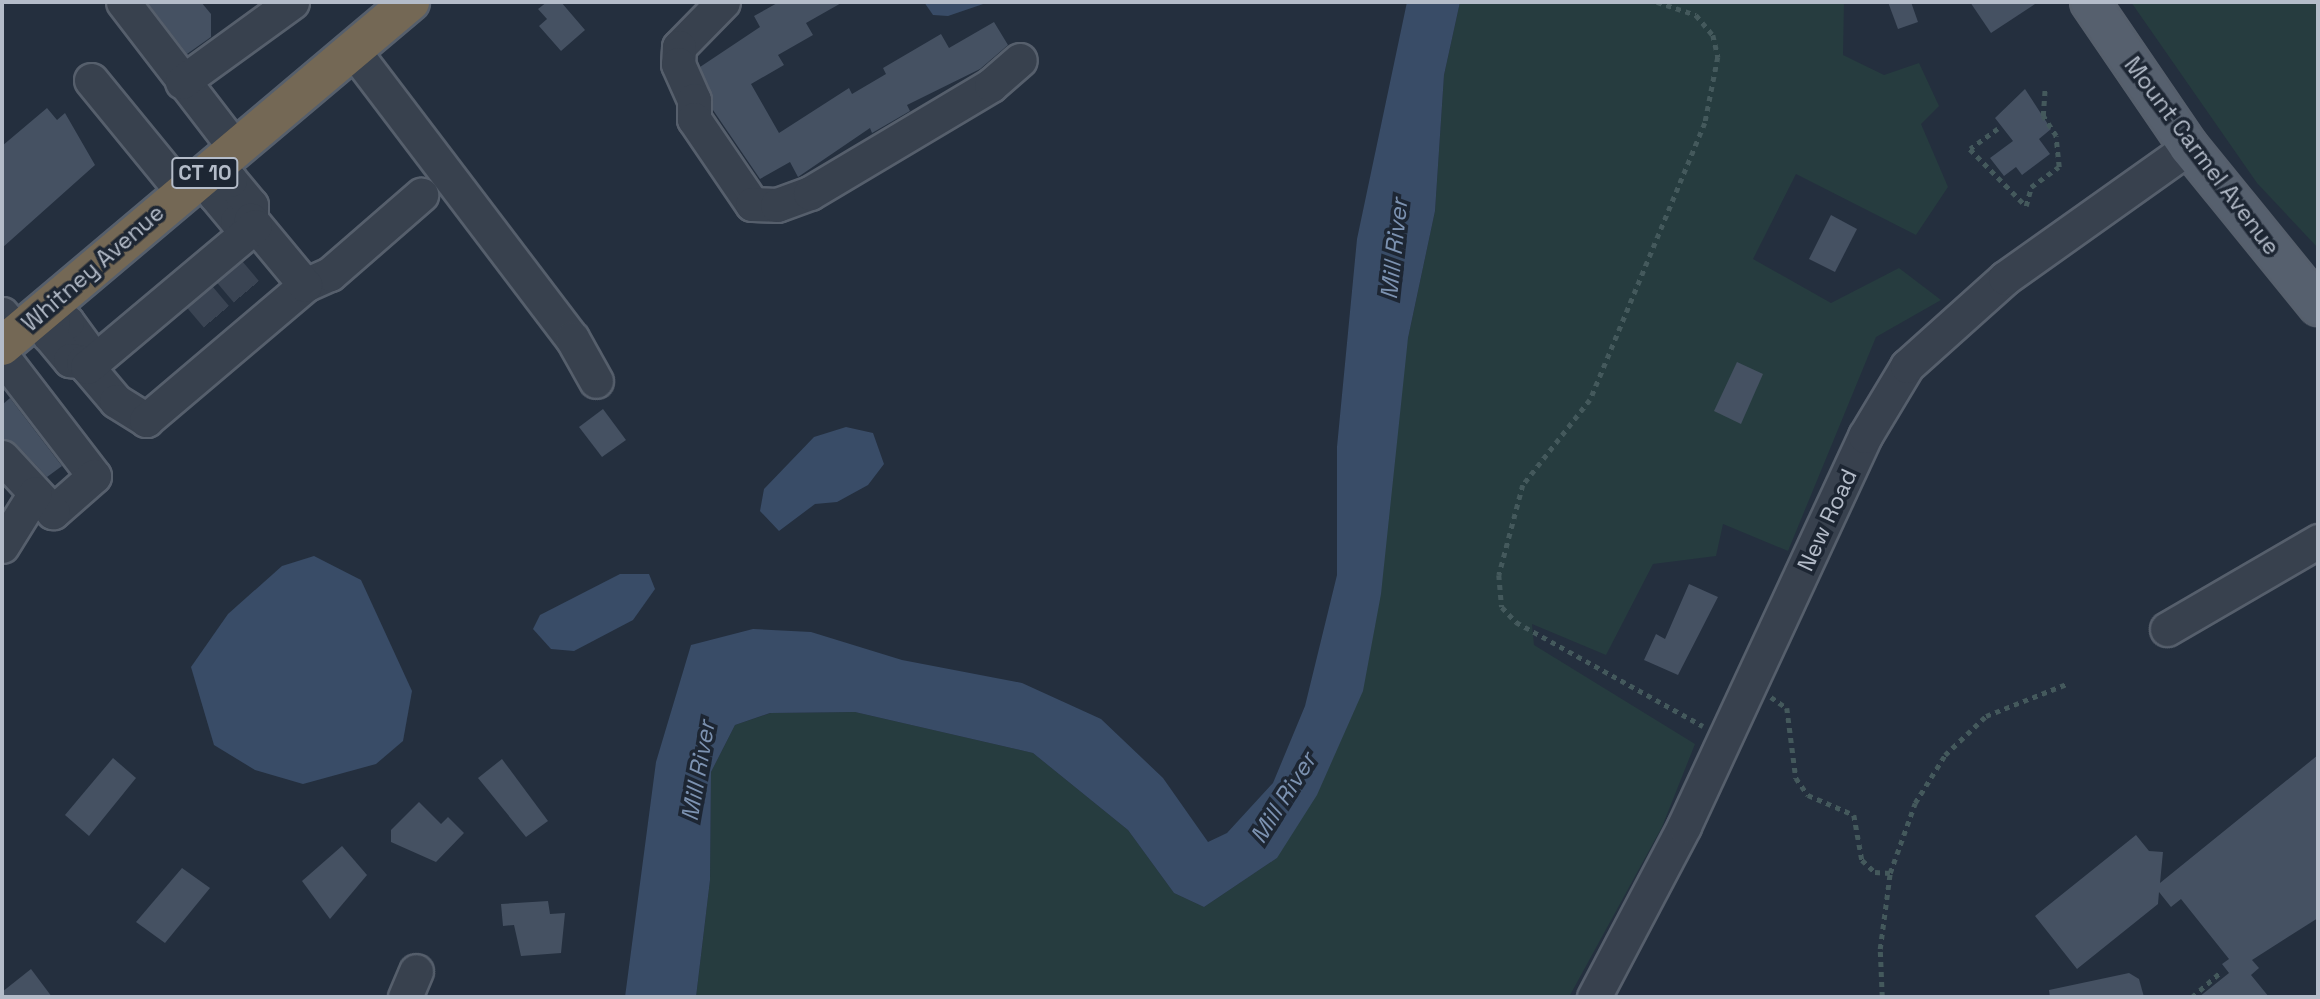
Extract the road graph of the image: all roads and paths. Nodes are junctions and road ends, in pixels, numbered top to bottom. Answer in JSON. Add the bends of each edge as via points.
{"nodes":[{"id":1,"x":123,"y":2,"type":"edge"},
{"id":2,"x":292,"y":2,"type":"edge"},
{"id":3,"x":410,"y":2,"type":"edge"},
{"id":4,"x":723,"y":2,"type":"edge"},
{"id":5,"x":1657,"y":2,"type":"edge"},
{"id":6,"x":2090,"y":2,"type":"edge"},
{"id":7,"x":353,"y":50,"type":"junction"},
{"id":8,"x":1020,"y":60,"type":"dead end"},
{"id":9,"x":91,"y":80,"type":"dead end"},
{"id":10,"x":182,"y":82,"type":"junction"},
{"id":11,"x":2045,"y":90,"type":"dead end"},
{"id":12,"x":1998,"y":128,"type":"dead end"},
{"id":13,"x":2189,"y":147,"type":"junction"},
{"id":14,"x":210,"y":173,"type":"junction"},
{"id":15,"x":421,"y":195,"type":"dead end"},
{"id":16,"x":253,"y":223,"type":"junction"},
{"id":17,"x":305,"y":285,"type":"junction"},
{"id":18,"x":2318,"y":305,"type":"edge"},
{"id":19,"x":20,"y":330,"type":"edge"},
{"id":20,"x":85,"y":365,"type":"junction"},
{"id":21,"x":596,"y":381,"type":"dead end"},
{"id":22,"x":13,"y":476,"type":"edge"},
{"id":23,"x":2318,"y":541,"type":"edge"},
{"id":24,"x":2,"y":546,"type":"edge"},
{"id":25,"x":2167,"y":629,"type":"dead end"},
{"id":26,"x":1753,"y":679,"type":"junction"},
{"id":27,"x":2069,"y":683,"type":"dead end"},
{"id":28,"x":1726,"y":738,"type":"junction"},
{"id":29,"x":1891,"y":873,"type":"junction"},
{"id":30,"x":2220,"y":973,"type":"dead end"},
{"id":31,"x":1594,"y":997,"type":"edge"},
{"id":32,"x":1882,"y":997,"type":"edge"},
{"id":33,"x":2192,"y":997,"type":"edge"}],
"edges":[{"from":1,"to":10,"type":"street"},
{"from":2,"to":10,"type":"street"},
{"from":3,"to":7,"type":"highway","name":"Whitney Avenue","number":"CT 10"},
{"from":4,"to":8,"type":"street","via":[[679,47],[678,64],[694,100],[694,119],[752,204],[777,205],[810,193],[969,99]]},
{"from":5,"to":28,"type":"path","via":[[1696,15],[1713,35],[1718,57],[1705,123],[1590,400],[1523,485],[1506,534],[1501,597],[1516,622]]},
{"from":6,"to":13,"type":"main road","name":"Mount Carmel Avenue"},
{"from":7,"to":14,"type":"highway","name":"Whitney Avenue","number":"CT 10"},
{"from":7,"to":21,"type":"street","via":[[572,338]]},
{"from":9,"to":14,"type":"street"},
{"from":10,"to":14,"type":"street"},
{"from":11,"to":12,"type":"path","via":[[2043,116],[2056,136],[2059,167],[2031,187],[2026,206],[1970,149]]},
{"from":13,"to":18,"type":"main road","name":"Mount Carmel Avenue"},
{"from":13,"to":26,"type":"street","name":"New Road","via":[[2005,278],[1921,349],[1866,436]]},
{"from":14,"to":16,"type":"street","via":[[215,195],[237,221]]},
{"from":14,"to":19,"type":"highway","name":"Whitney Avenue","number":"CT 10"},
{"from":15,"to":17,"type":"street","via":[[330,274]]},
{"from":16,"to":17,"type":"street"},
{"from":16,"to":20,"type":"street","via":[[221,261]]},
{"from":17,"to":20,"type":"street","via":[[233,335],[146,420],[116,401]]},
{"from":19,"to":20,"type":"street","via":[[67,322],[86,348]]},
{"from":19,"to":22,"type":"street","via":[[94,477],[53,512]]},
{"from":22,"to":24,"type":"street"},
{"from":23,"to":25,"type":"street"},
{"from":26,"to":28,"type":"street","name":"New Road"},
{"from":26,"to":29,"type":"path","via":[[1787,708],[1797,778],[1808,795],[1854,815],[1862,860],[1875,872]]},
{"from":27,"to":29,"type":"path","via":[[1986,716],[1945,755],[1915,803]]},
{"from":28,"to":31,"type":"street","name":"New Road"},
{"from":29,"to":32,"type":"path","via":[[1880,949]]},
{"from":30,"to":33,"type":"path"}]}
